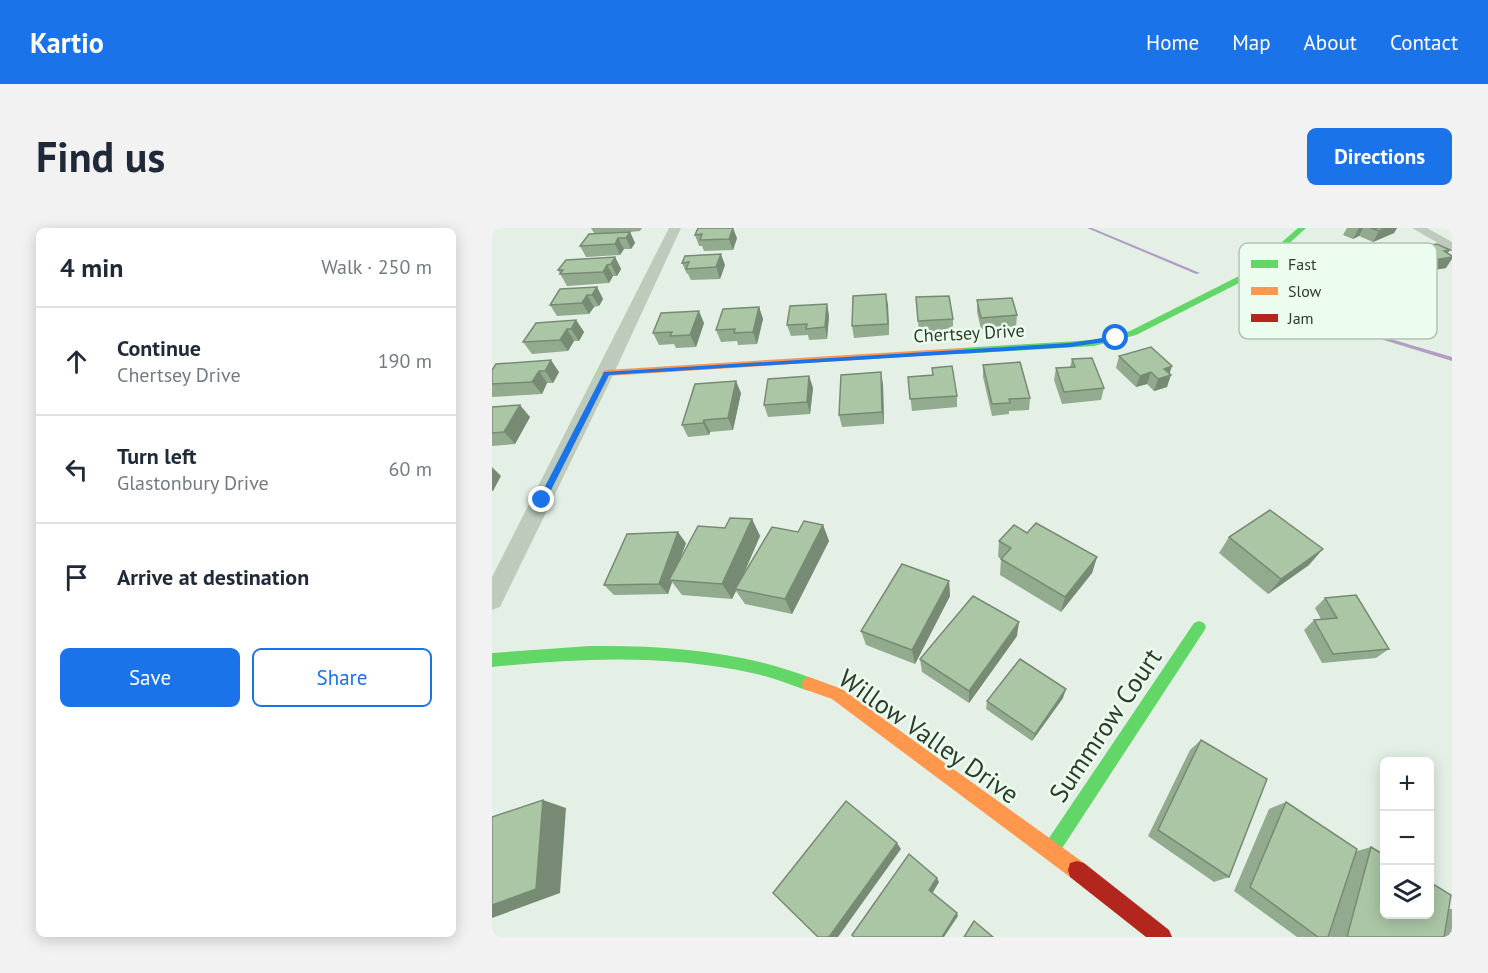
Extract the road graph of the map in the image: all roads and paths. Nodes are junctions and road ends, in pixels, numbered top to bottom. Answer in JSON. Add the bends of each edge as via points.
{"nodes":[{"id":1,"x":675,"y":228,"type":"edge"},
{"id":2,"x":1302,"y":228,"type":"edge"},
{"id":3,"x":1418,"y":228,"type":"edge"},
{"id":4,"x":1285,"y":243,"type":"edge"},
{"id":5,"x":1452,"y":247,"type":"edge"},
{"id":6,"x":1239,"y":281,"type":"edge"},
{"id":7,"x":606,"y":373,"type":"junction"},
{"id":8,"x":492,"y":600,"type":"edge"},
{"id":9,"x":1200,"y":627,"type":"dead end"},
{"id":10,"x":492,"y":660,"type":"edge"},
{"id":11,"x":1051,"y":850,"type":"junction"},
{"id":12,"x":1162,"y":937,"type":"edge"}],
"edges":[{"from":1,"to":7,"type":"street"},
{"from":2,"to":4,"type":"street","name":"Chertsey Drive"},
{"from":3,"to":5,"type":"street"},
{"from":6,"to":7,"type":"street","name":"Chertsey Drive","via":[[1133,333],[1094,343]]},
{"from":7,"to":8,"type":"street"},
{"from":9,"to":11,"type":"street","name":"Summrow Court"},
{"from":10,"to":11,"type":"street","name":"Willow Valley Drive","via":[[586,651],[677,653],[754,666],[837,694]]},
{"from":11,"to":12,"type":"street","name":"Willow Valley Drive"}]}
